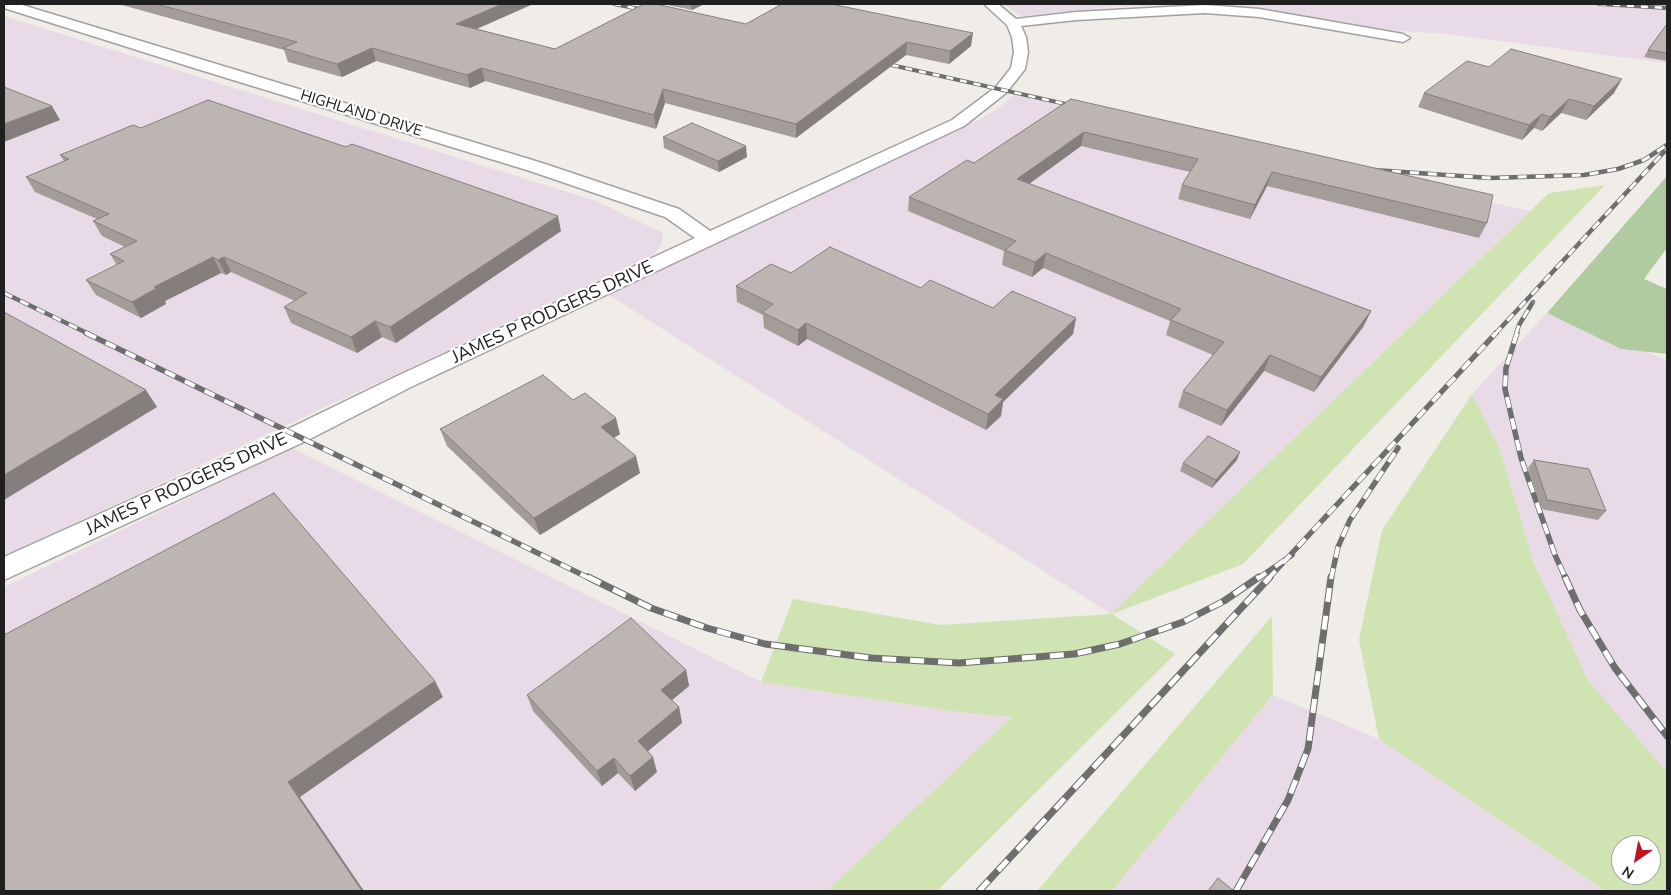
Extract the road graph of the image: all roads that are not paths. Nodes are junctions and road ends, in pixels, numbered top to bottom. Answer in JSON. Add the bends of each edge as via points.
{"nodes":[{"id":1,"x":6,"y":4,"type":"edge"},
{"id":2,"x":990,"y":4,"type":"edge"},
{"id":3,"x":1013,"y":23,"type":"junction"},
{"id":4,"x":1403,"y":38,"type":"dead end"},
{"id":5,"x":710,"y":240,"type":"junction"},
{"id":6,"x":4,"y":569,"type":"edge"}],
"edges":[{"from":1,"to":5,"type":"street","name":"HIGHLAND DRIVE","via":[[536,167],[672,213]]},
{"from":2,"to":3,"type":"street"},
{"from":3,"to":4,"type":"street","via":[[1204,9],[1259,13]]},
{"from":3,"to":5,"type":"street","name":"JAMES P RODGERS DRIVE","via":[[1020,37],[1018,68],[1001,90],[958,123]]},
{"from":5,"to":6,"type":"street","name":"JAMES P RODGERS DRIVE"}]}
